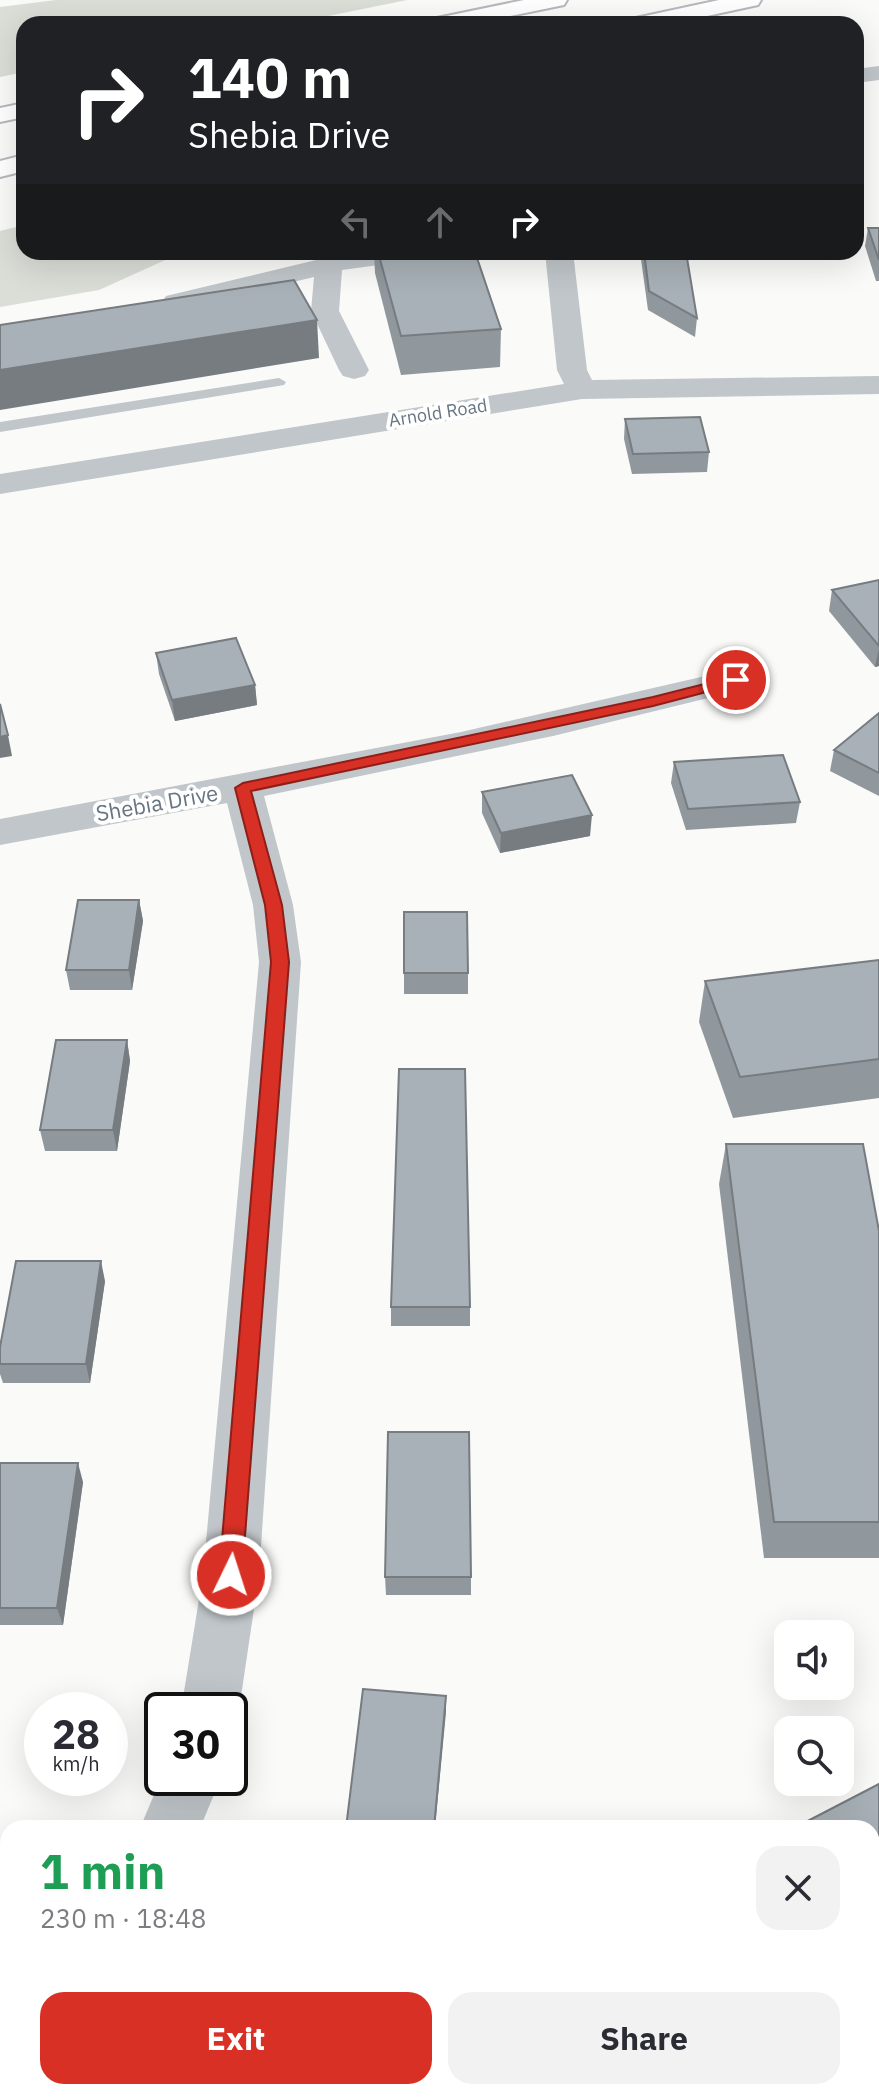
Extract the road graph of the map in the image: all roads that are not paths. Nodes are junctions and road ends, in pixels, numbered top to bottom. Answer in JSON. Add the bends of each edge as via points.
{"nodes":[{"id":1,"x":556,"y":0,"type":"edge"},
{"id":2,"x":750,"y":0,"type":"edge"},
{"id":3,"x":479,"y":16,"type":"edge"},
{"id":4,"x":676,"y":16,"type":"edge"},
{"id":5,"x":321,"y":260,"type":"edge"},
{"id":6,"x":330,"y":260,"type":"edge"},
{"id":7,"x":560,"y":260,"type":"edge"},
{"id":8,"x":152,"y":306,"type":"edge"},
{"id":9,"x":354,"y":370,"type":"dead end"},
{"id":10,"x":279,"y":382,"type":"dead end"},
{"id":11,"x":879,"y":385,"type":"edge"},
{"id":12,"x":582,"y":390,"type":"junction"},
{"id":13,"x":0,"y":427,"type":"edge"},
{"id":14,"x":0,"y":484,"type":"edge"},
{"id":15,"x":736,"y":680,"type":"dead end"},
{"id":16,"x":243,"y":788,"type":"junction"},
{"id":17,"x":0,"y":832,"type":"edge"},
{"id":18,"x":213,"y":1692,"type":"edge"},
{"id":19,"x":183,"y":1796,"type":"edge"},
{"id":20,"x":173,"y":1820,"type":"edge"}],
"edges":[{"from":1,"to":3,"type":"highway"},
{"from":2,"to":4,"type":"highway"},
{"from":5,"to":8,"type":"street","via":[[212,296]]},
{"from":6,"to":9,"type":"street","via":[[325,311]]},
{"from":7,"to":12,"type":"street","via":[[572,370]]},
{"from":10,"to":13,"type":"lane"},
{"from":11,"to":12,"type":"street","name":"Arnold Road"},
{"from":12,"to":14,"type":"street","name":"Arnold Road"},
{"from":15,"to":16,"type":"street","name":"Shebia Drive"},
{"from":16,"to":17,"type":"street","name":"Shebia Drive"},
{"from":16,"to":18,"type":"street","via":[[273,905],[280,962],[231,1575]]},
{"from":19,"to":20,"type":"street"}]}
